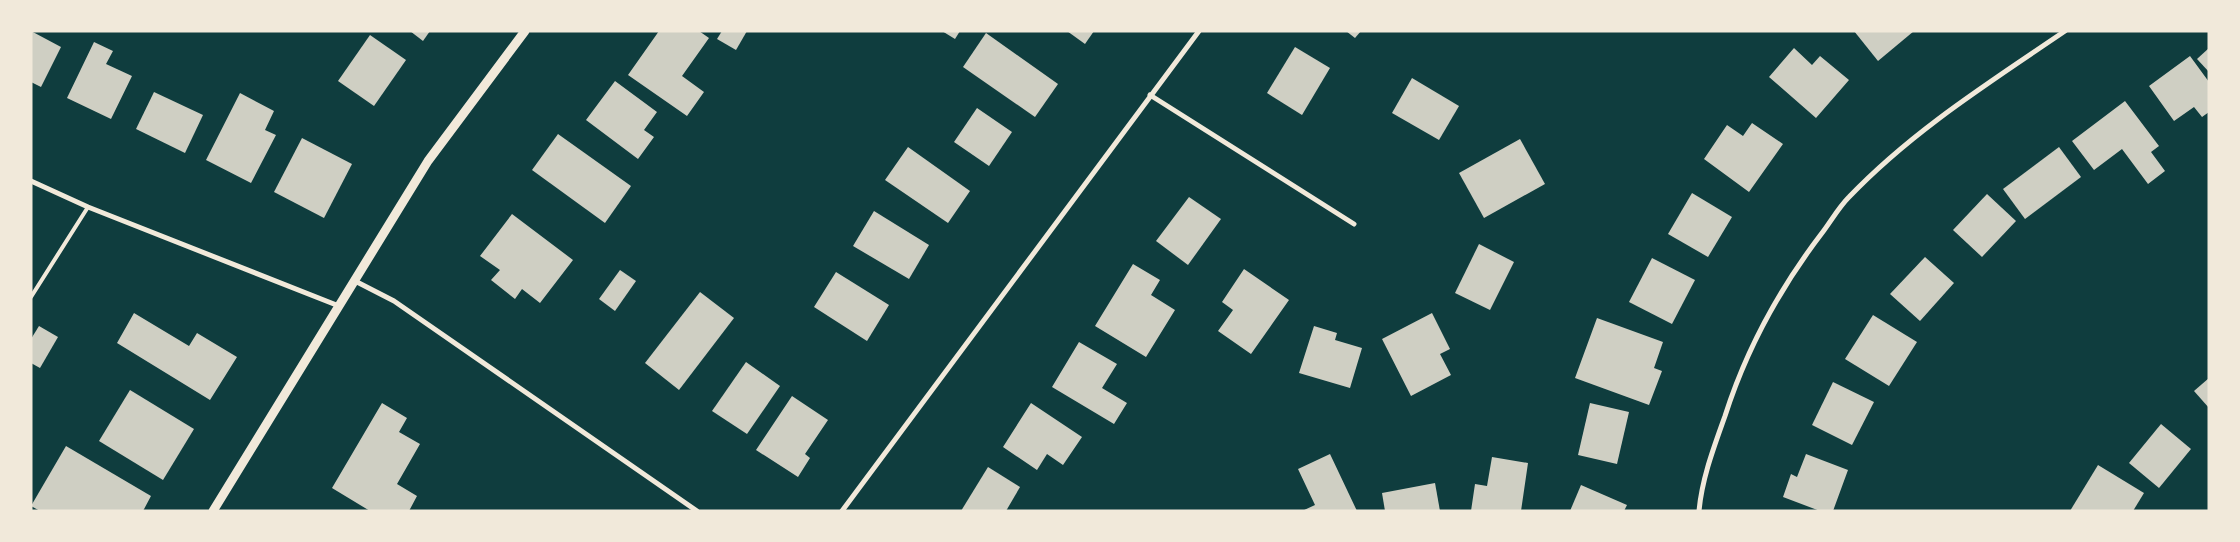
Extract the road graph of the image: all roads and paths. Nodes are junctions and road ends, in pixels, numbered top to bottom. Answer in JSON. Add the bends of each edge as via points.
{"nodes":[{"id":1,"x":525,"y":31,"type":"edge"},
{"id":2,"x":1199,"y":31,"type":"edge"},
{"id":3,"x":2065,"y":31,"type":"edge"},
{"id":4,"x":1150,"y":95,"type":"junction"},
{"id":5,"x":31,"y":181,"type":"edge"},
{"id":6,"x":88,"y":207,"type":"junction"},
{"id":7,"x":1354,"y":224,"type":"dead end"},
{"id":8,"x":355,"y":281,"type":"junction"},
{"id":9,"x":31,"y":297,"type":"edge"},
{"id":10,"x":339,"y":306,"type":"junction"},
{"id":11,"x":213,"y":511,"type":"edge"},
{"id":12,"x":697,"y":511,"type":"edge"},
{"id":13,"x":842,"y":511,"type":"edge"},
{"id":14,"x":1699,"y":511,"type":"edge"}],
"edges":[{"from":1,"to":8,"type":"street","via":[[428,161]]},
{"from":2,"to":4,"type":"street"},
{"from":3,"to":14,"type":"street","via":[[1903,146],[1848,198],[1805,256],[1771,311],[1737,379],[1701,490]]},
{"from":4,"to":7,"type":"street"},
{"from":4,"to":13,"type":"street"},
{"from":5,"to":6,"type":"street"},
{"from":6,"to":9,"type":"lane"},
{"from":6,"to":10,"type":"street"},
{"from":8,"to":10,"type":"street"},
{"from":8,"to":12,"type":"street","via":[[394,301]]},
{"from":10,"to":11,"type":"street"}]}
